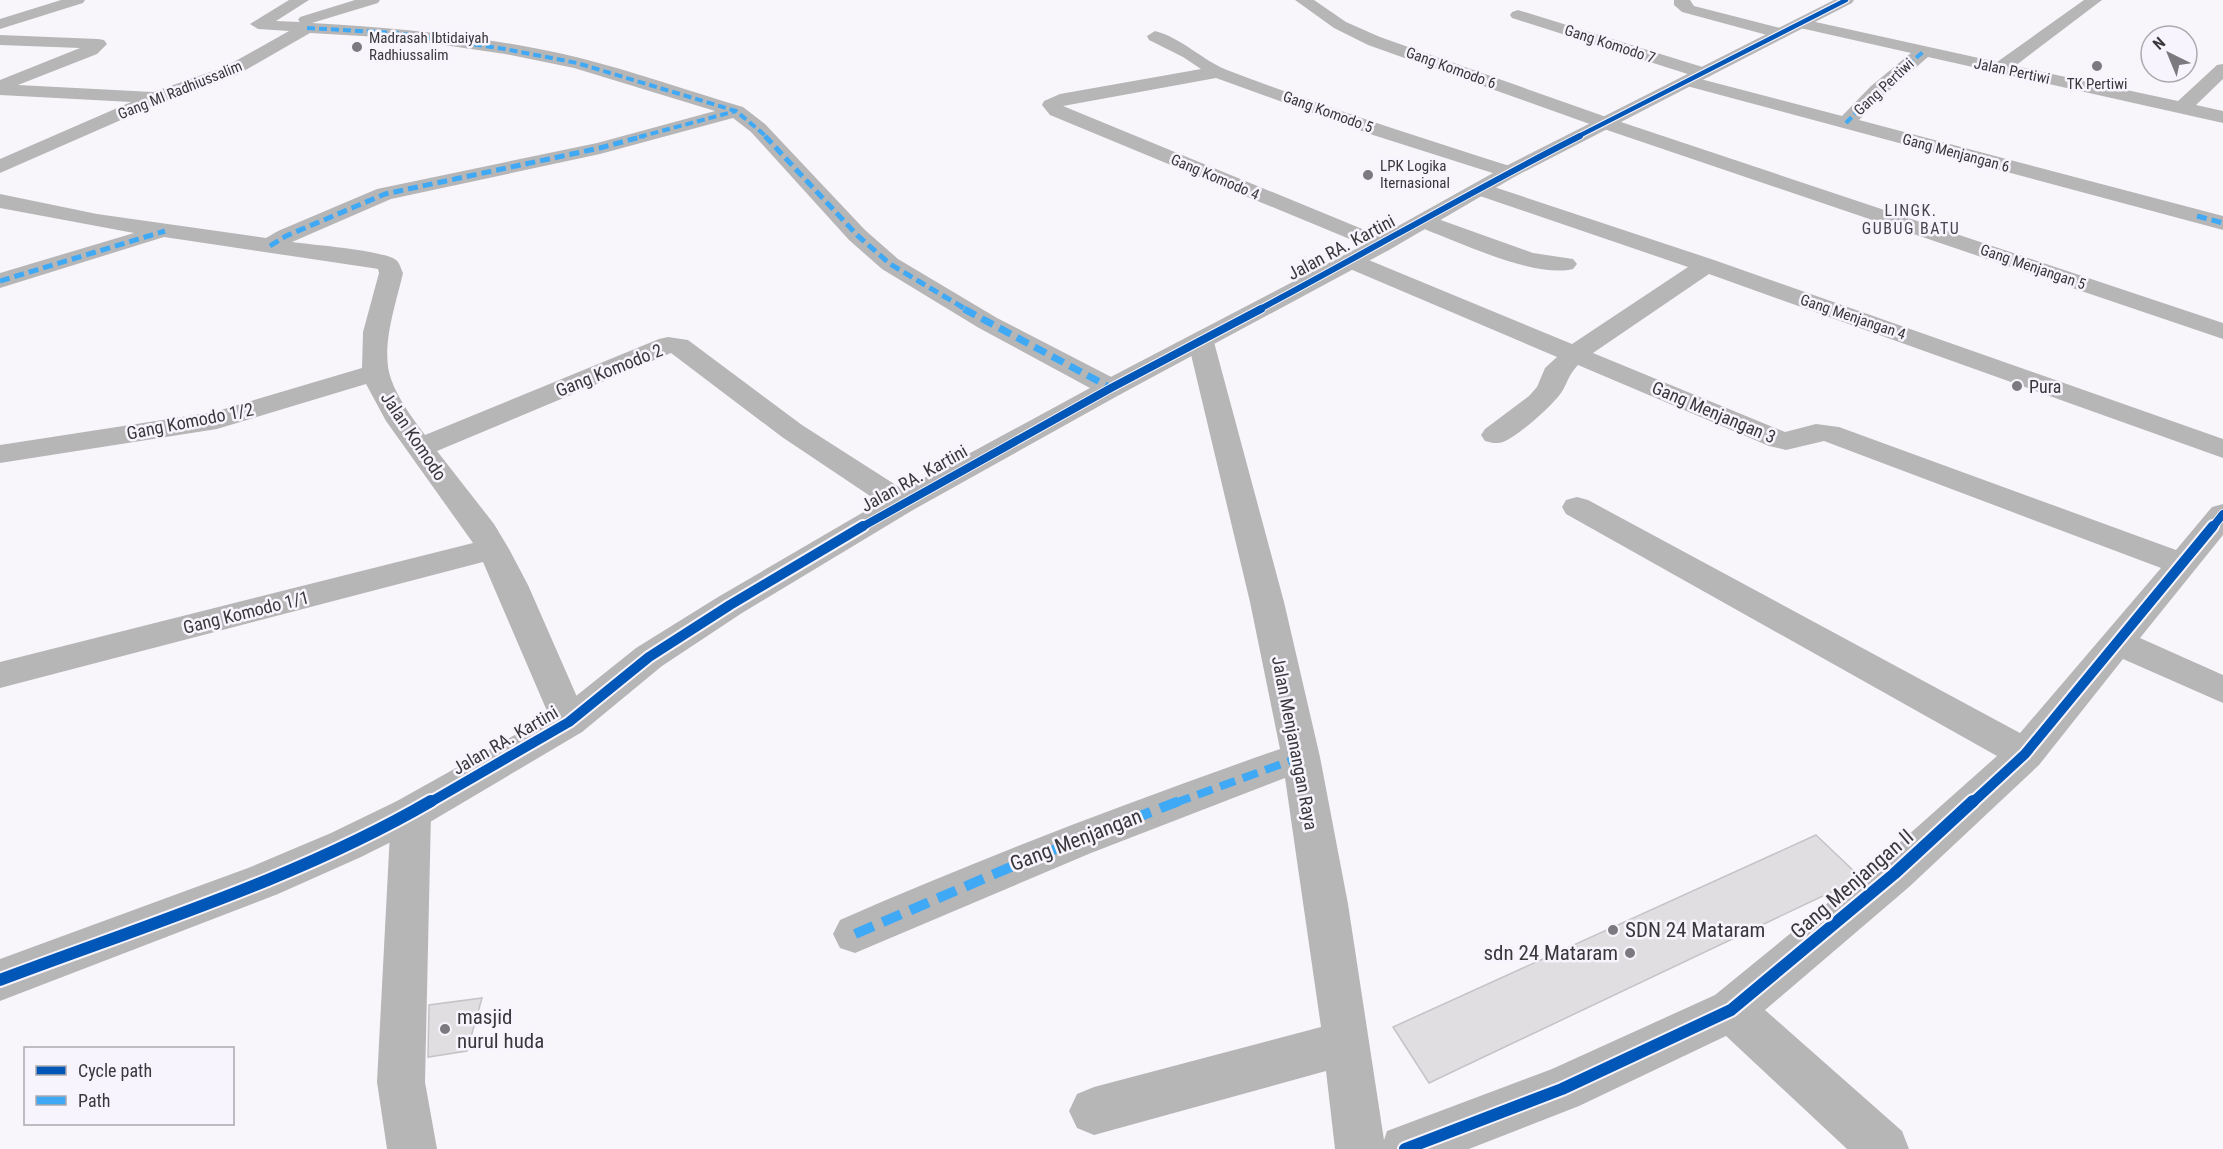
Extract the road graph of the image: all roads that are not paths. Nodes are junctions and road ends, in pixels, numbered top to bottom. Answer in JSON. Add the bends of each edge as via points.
{"nodes":[{"id":1,"x":77,"y":0,"type":"edge"},
{"id":2,"x":301,"y":0,"type":"edge"},
{"id":3,"x":372,"y":0,"type":"edge"},
{"id":4,"x":1303,"y":0,"type":"edge"},
{"id":5,"x":1682,"y":0,"type":"edge"},
{"id":6,"x":1846,"y":0,"type":"edge"},
{"id":7,"x":2094,"y":0,"type":"edge"},
{"id":8,"x":1518,"y":15,"type":"dead end"},
{"id":9,"x":0,"y":24,"type":"edge"},
{"id":10,"x":297,"y":28,"type":"junction"},
{"id":11,"x":1792,"y":29,"type":"junction"},
{"id":12,"x":1155,"y":36,"type":"dead end"},
{"id":13,"x":0,"y":40,"type":"edge"},
{"id":14,"x":1923,"y":52,"type":"junction"},
{"id":15,"x":2000,"y":68,"type":"junction"},
{"id":16,"x":2223,"y":69,"type":"edge"},
{"id":17,"x":1216,"y":72,"type":"junction"},
{"id":18,"x":1696,"y":77,"type":"junction"},
{"id":19,"x":0,"y":88,"type":"edge"},
{"id":20,"x":155,"y":98,"type":"junction"},
{"id":21,"x":2182,"y":108,"type":"junction"},
{"id":22,"x":736,"y":111,"type":"junction"},
{"id":23,"x":2223,"y":117,"type":"edge"},
{"id":24,"x":1605,"y":123,"type":"junction"},
{"id":25,"x":1846,"y":123,"type":"junction"},
{"id":26,"x":0,"y":167,"type":"edge"},
{"id":27,"x":1509,"y":172,"type":"junction"},
{"id":28,"x":1482,"y":189,"type":"junction"},
{"id":29,"x":0,"y":201,"type":"edge"},
{"id":30,"x":1424,"y":220,"type":"junction"},
{"id":31,"x":2223,"y":223,"type":"edge"},
{"id":32,"x":165,"y":231,"type":"junction"},
{"id":33,"x":1381,"y":245,"type":"junction"},
{"id":34,"x":270,"y":246,"type":"junction"},
{"id":35,"x":1351,"y":261,"type":"junction"},
{"id":36,"x":1565,"y":264,"type":"dead end"},
{"id":37,"x":1706,"y":265,"type":"junction"},
{"id":38,"x":0,"y":281,"type":"edge"},
{"id":39,"x":2223,"y":331,"type":"edge"},
{"id":40,"x":1201,"y":342,"type":"junction"},
{"id":41,"x":1574,"y":354,"type":"junction"},
{"id":42,"x":376,"y":373,"type":"junction"},
{"id":43,"x":1111,"y":388,"type":"junction"},
{"id":44,"x":1495,"y":435,"type":"dead end"},
{"id":45,"x":420,"y":448,"type":"junction"},
{"id":46,"x":2223,"y":449,"type":"edge"},
{"id":47,"x":0,"y":454,"type":"edge"},
{"id":48,"x":902,"y":503,"type":"junction"},
{"id":49,"x":1577,"y":507,"type":"dead end"},
{"id":50,"x":2220,"y":523,"type":"edge"},
{"id":51,"x":493,"y":549,"type":"junction"},
{"id":52,"x":2183,"y":564,"type":"junction"},
{"id":53,"x":2118,"y":642,"type":"junction"},
{"id":54,"x":0,"y":675,"type":"edge"},
{"id":55,"x":2223,"y":690,"type":"edge"},
{"id":56,"x":569,"y":722,"type":"junction"},
{"id":57,"x":2025,"y":754,"type":"junction"},
{"id":58,"x":1301,"y":757,"type":"junction"},
{"id":59,"x":411,"y":813,"type":"junction"},
{"id":60,"x":855,"y":934,"type":"dead end"},
{"id":61,"x":0,"y":980,"type":"edge"},
{"id":62,"x":1731,"y":1010,"type":"junction"},
{"id":63,"x":1346,"y":1043,"type":"junction"},
{"id":64,"x":1094,"y":1111,"type":"dead end"},
{"id":65,"x":412,"y":1149,"type":"edge"},
{"id":66,"x":1360,"y":1149,"type":"edge"},
{"id":67,"x":1405,"y":1149,"type":"edge"},
{"id":68,"x":1884,"y":1149,"type":"edge"}],
"edges":[{"from":1,"to":9,"type":"street"},
{"from":2,"to":10,"type":"street","via":[[258,24]]},
{"from":3,"to":10,"type":"street"},
{"from":4,"to":24,"type":"street","name":"Gang Komodo 6","via":[[1340,25],[1374,41]]},
{"from":5,"to":11,"type":"street","name":"Jalan Pertiwi","via":[[1688,9]]},
{"from":6,"to":11,"type":"street","name":"Jalan RA. Kartini"},
{"from":7,"to":15,"type":"street"},
{"from":8,"to":18,"type":"street","name":"Gang Komodo 7"},
{"from":10,"to":20,"type":"street","name":"Gang MI Radhiussalim","via":[[231,71]]},
{"from":10,"to":22,"type":"street","via":[[396,33],[515,51],[577,63]]},
{"from":11,"to":14,"type":"street","name":"Jalan Pertiwi"},
{"from":11,"to":18,"type":"street","name":"Jalan RA. Kartini"},
{"from":12,"to":17,"type":"street","name":"Gang Komodo 5","via":[[1189,52]]},
{"from":13,"to":19,"type":"street","via":[[98,45]]},
{"from":14,"to":15,"type":"street","name":"Jalan Pertiwi"},
{"from":14,"to":25,"type":"street","name":"Gang Pertiwi"},
{"from":15,"to":21,"type":"street","name":"Jalan Pertiwi"},
{"from":16,"to":21,"type":"street"},
{"from":17,"to":27,"type":"street","name":"Gang Komodo 5"},
{"from":17,"to":33,"type":"street","name":"Gang Komodo 4","via":[[1060,100],[1051,105],[1057,111]]},
{"from":18,"to":24,"type":"street","name":"Jalan RA. Kartini"},
{"from":18,"to":25,"type":"street","name":"Gang Menjangan 6"},
{"from":19,"to":20,"type":"street"},
{"from":20,"to":26,"type":"street","name":"Gang MI Radhiussalim"},
{"from":21,"to":23,"type":"street","name":"Jalan Pertiwi"},
{"from":22,"to":34,"type":"street","via":[[589,150],[385,194]]},
{"from":22,"to":43,"type":"street","via":[[758,128],[890,264],[988,323]]},
{"from":24,"to":27,"type":"street","name":"Jalan RA. Kartini"},
{"from":24,"to":39,"type":"street","name":"Gang Menjangan 5"},
{"from":25,"to":31,"type":"street","name":"Gang Menjangan 6"},
{"from":27,"to":28,"type":"street","name":"Jalan RA. Kartini"},
{"from":28,"to":30,"type":"street","name":"Jalan RA. Kartini"},
{"from":28,"to":37,"type":"street","name":"Gang Menjangan 4"},
{"from":29,"to":32,"type":"street","name":"Jalan Komodo"},
{"from":30,"to":33,"type":"street","name":"Jalan RA. Kartini"},
{"from":30,"to":36,"type":"street","via":[[1525,258]]},
{"from":32,"to":34,"type":"street","name":"Jalan Komodo"},
{"from":32,"to":38,"type":"street"},
{"from":33,"to":35,"type":"street","name":"Jalan RA. Kartini"},
{"from":34,"to":42,"type":"street","name":"Jalan Komodo","via":[[375,261],[390,268],[376,332]]},
{"from":35,"to":40,"type":"street","name":"Jalan RA. Kartini"},
{"from":35,"to":41,"type":"street","name":"Gang Menjangan 3"},
{"from":37,"to":41,"type":"street"},
{"from":37,"to":46,"type":"street","name":"Gang Menjangan 4"},
{"from":40,"to":43,"type":"street","name":"Jalan RA. Kartini"},
{"from":40,"to":58,"type":"street","name":"Jalan Menjanangan Raya"},
{"from":41,"to":44,"type":"street","via":[[1555,374],[1550,389],[1539,402]]},
{"from":41,"to":52,"type":"street","name":"Gang Menjangan 3","via":[[1779,440],[1797,441],[1813,432],[1829,433]]},
{"from":42,"to":45,"type":"street","name":"Jalan Komodo","via":[[400,421]]},
{"from":42,"to":47,"type":"street","name":"Gang Komodo 1/2","via":[[217,420]]},
{"from":43,"to":48,"type":"street","name":"Jalan RA. Kartini"},
{"from":45,"to":48,"type":"street","name":"Gang Komodo 2","via":[[668,345],[679,346],[801,437]]},
{"from":45,"to":51,"type":"street","name":"Jalan Komodo"},
{"from":48,"to":56,"type":"street","name":"Jalan RA. Kartini","via":[[649,657]]},
{"from":49,"to":57,"type":"street"},
{"from":50,"to":52,"type":"street","name":"Gang Menjangan II"},
{"from":51,"to":54,"type":"street","name":"Gang Komodo 1/1"},
{"from":51,"to":56,"type":"street","name":"Jalan Komodo"},
{"from":52,"to":53,"type":"street","name":"Gang Menjangan II"},
{"from":53,"to":55,"type":"street"},
{"from":53,"to":57,"type":"street","name":"Gang Menjangan II"},
{"from":56,"to":59,"type":"street","name":"Jalan RA. Kartini"},
{"from":57,"to":62,"type":"street","name":"Gang Menjangan II","via":[[1894,874]]},
{"from":58,"to":60,"type":"street","name":"Gang Menjangan","via":[[1083,836]]},
{"from":58,"to":63,"type":"street","name":"Jalan Menjanangan Raya"},
{"from":59,"to":61,"type":"street","name":"Jalan RA. Kartini","via":[[263,881]]},
{"from":59,"to":65,"type":"street","via":[[401,1082]]},
{"from":62,"to":67,"type":"street","name":"Gang Menjangan II","via":[[1562,1089]]},
{"from":62,"to":68,"type":"street"},
{"from":63,"to":64,"type":"street"},
{"from":63,"to":66,"type":"street","name":"Jalan Menjanangan Raya"}]}
